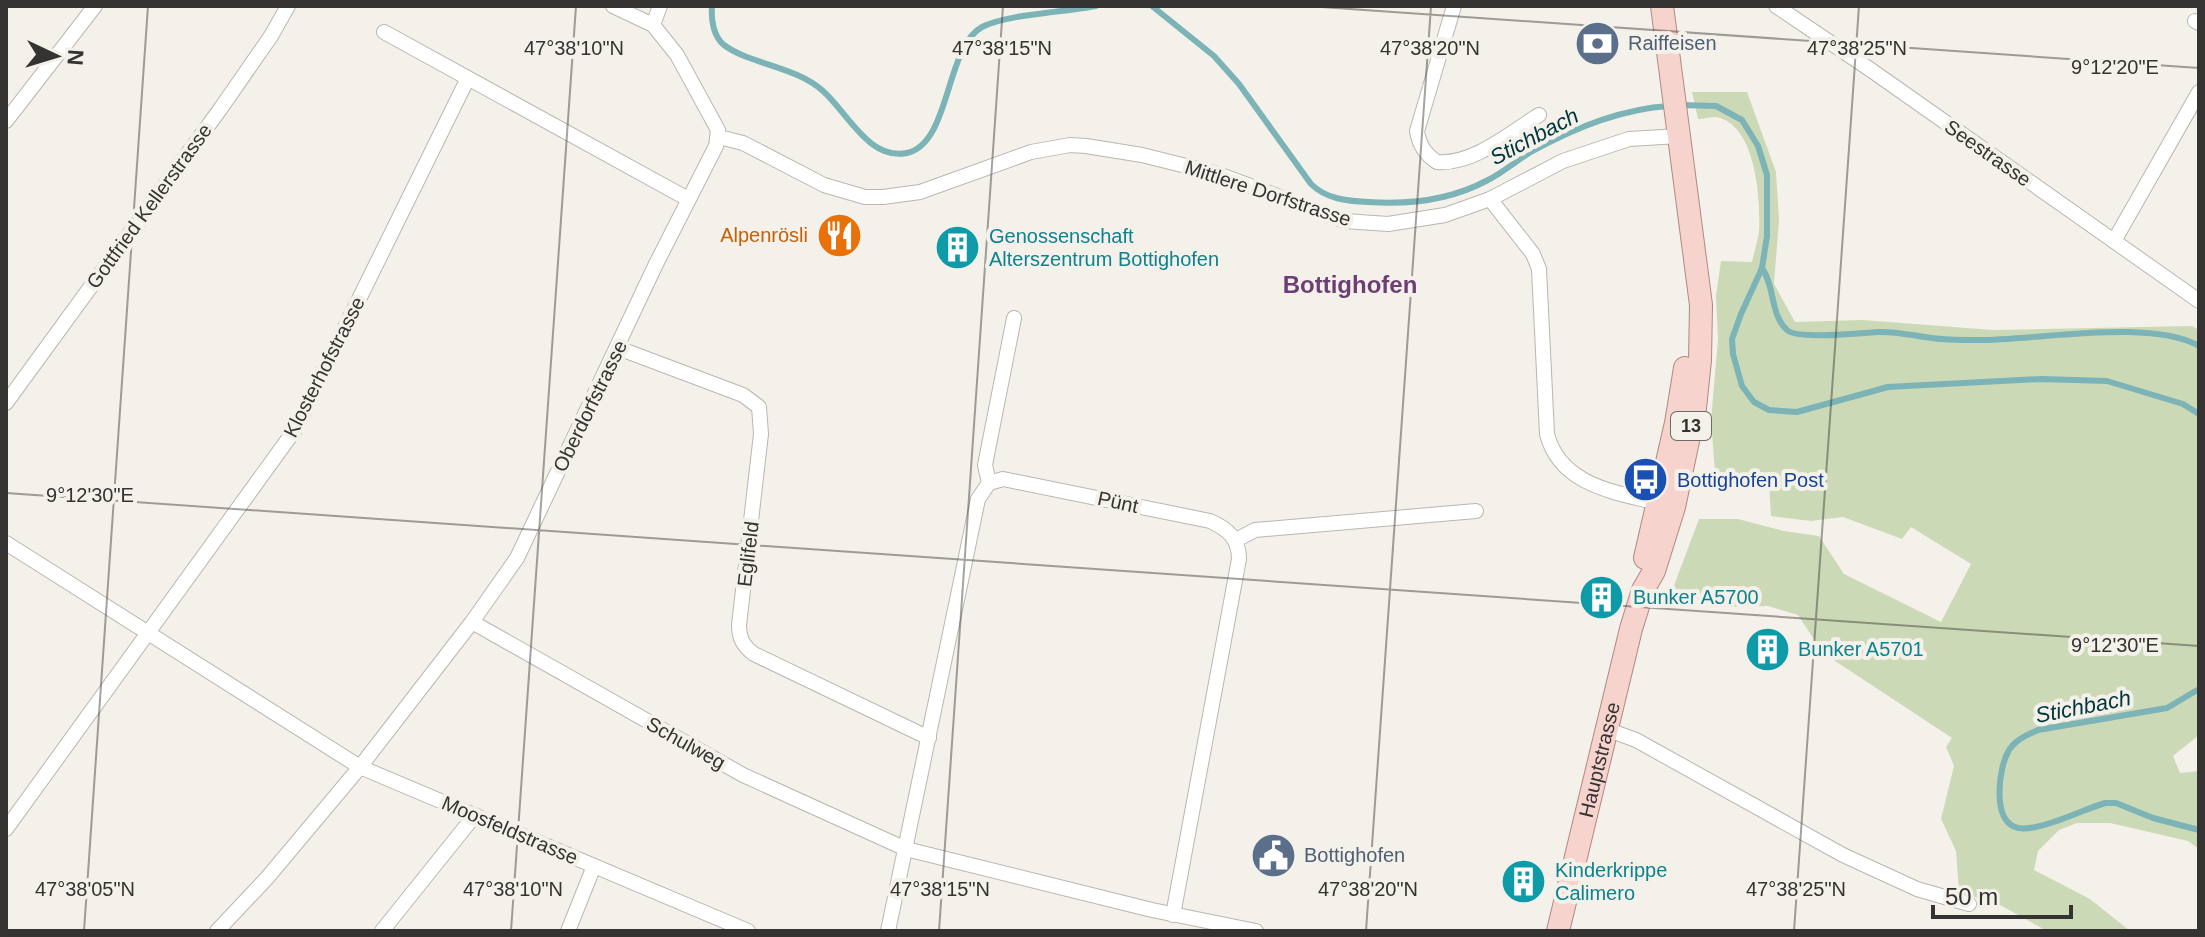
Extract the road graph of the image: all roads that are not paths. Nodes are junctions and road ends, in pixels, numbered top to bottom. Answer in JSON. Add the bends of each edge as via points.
{"nodes":[{"id":1,"x":95,"y":6,"type":"edge"},
{"id":2,"x":288,"y":6,"type":"edge"},
{"id":3,"x":613,"y":6,"type":"edge"},
{"id":4,"x":660,"y":6,"type":"edge"},
{"id":5,"x":1454,"y":6,"type":"edge"},
{"id":6,"x":1662,"y":6,"type":"edge"},
{"id":7,"x":1776,"y":6,"type":"edge"},
{"id":8,"x":653,"y":25,"type":"junction"},
{"id":9,"x":384,"y":32,"type":"dead end"},
{"id":10,"x":467,"y":80,"type":"junction"},
{"id":11,"x":2199,"y":92,"type":"edge"},
{"id":12,"x":1539,"y":115,"type":"dead end"},
{"id":13,"x":6,"y":121,"type":"edge"},
{"id":14,"x":1677,"y":128,"type":"junction"},
{"id":15,"x":719,"y":137,"type":"junction"},
{"id":16,"x":688,"y":199,"type":"junction"},
{"id":17,"x":1490,"y":199,"type":"junction"},
{"id":18,"x":2114,"y":241,"type":"junction"},
{"id":19,"x":1694,"y":256,"type":"junction"},
{"id":20,"x":2199,"y":301,"type":"edge"},
{"id":21,"x":1014,"y":318,"type":"dead end"},
{"id":22,"x":618,"y":348,"type":"junction"},
{"id":23,"x":6,"y":403,"type":"edge"},
{"id":24,"x":989,"y":483,"type":"junction"},
{"id":25,"x":1658,"y":503,"type":"junction"},
{"id":26,"x":1476,"y":511,"type":"dead end"},
{"id":27,"x":1236,"y":540,"type":"junction"},
{"id":28,"x":6,"y":543,"type":"edge"},
{"id":29,"x":1643,"y":590,"type":"junction"},
{"id":30,"x":472,"y":622,"type":"junction"},
{"id":31,"x":148,"y":634,"type":"junction"},
{"id":32,"x":1606,"y":729,"type":"junction"},
{"id":33,"x":929,"y":738,"type":"junction"},
{"id":34,"x":360,"y":767,"type":"junction"},
{"id":35,"x":475,"y":815,"type":"junction"},
{"id":36,"x":6,"y":829,"type":"edge"},
{"id":37,"x":906,"y":849,"type":"junction"},
{"id":38,"x":594,"y":866,"type":"junction"},
{"id":39,"x":1969,"y":904,"type":"dead end"},
{"id":40,"x":1173,"y":915,"type":"junction"},
{"id":41,"x":217,"y":931,"type":"edge"},
{"id":42,"x":382,"y":931,"type":"edge"},
{"id":43,"x":568,"y":931,"type":"edge"},
{"id":44,"x":748,"y":931,"type":"edge"},
{"id":45,"x":888,"y":931,"type":"edge"},
{"id":46,"x":1256,"y":931,"type":"edge"},
{"id":47,"x":1558,"y":931,"type":"edge"}],
"edges":[{"from":1,"to":13,"type":"street"},
{"from":2,"to":23,"type":"street","name":"Gottfried Kellerstrasse","via":[[221,108]]},
{"from":3,"to":8,"type":"street"},
{"from":4,"to":8,"type":"street"},
{"from":5,"to":12,"type":"street","via":[[1417,131],[1425,152],[1437,162],[1455,160],[1492,145]]},
{"from":6,"to":14,"type":"main road","name":"Hauptstrasse","number":"13"},
{"from":7,"to":18,"type":"street","name":"Seestrasse"},
{"from":8,"to":15,"type":"street","via":[[688,71]]},
{"from":9,"to":10,"type":"street"},
{"from":10,"to":16,"type":"street"},
{"from":10,"to":31,"type":"street","name":"Klosterhofstrasse","via":[[294,431]]},
{"from":11,"to":18,"type":"street"},
{"from":14,"to":17,"type":"street","name":"Mittlere Dorfstrasse","via":[[1563,161]]},
{"from":14,"to":19,"type":"main road","name":"Hauptstrasse","number":"13"},
{"from":15,"to":16,"type":"street","name":"Oberdorfstrasse"},
{"from":15,"to":17,"type":"street","name":"Mittlere Dorfstrasse","via":[[743,143],[824,185],[865,197],[920,192],[1031,152],[1070,145],[1142,155],[1218,174],[1345,221],[1367,224],[1415,222]]},
{"from":16,"to":22,"type":"street","name":"Oberdorfstrasse"},
{"from":17,"to":25,"type":"street","via":[[1539,269],[1547,434],[1556,455],[1586,483]]},
{"from":18,"to":20,"type":"street","name":"Seestrasse"},
{"from":19,"to":25,"type":"main road","name":"Hauptstrasse","number":"13","via":[[1687,357]]},
{"from":19,"to":29,"type":"main road","name":"Hauptstrasse","number":"13","via":[[1701,305],[1695,408],[1664,544]]},
{"from":21,"to":24,"type":"street","via":[[985,465]]},
{"from":22,"to":30,"type":"street","name":"Oberdorfstrasse","via":[[517,558]]},
{"from":22,"to":33,"type":"street","name":"Eglifeld","via":[[743,395],[759,407],[761,434],[739,625],[746,648]]},
{"from":24,"to":27,"type":"street","name":"Pünt","via":[[1010,479],[1210,521]]},
{"from":24,"to":33,"type":"street","via":[[978,499]]},
{"from":25,"to":29,"type":"main road","name":"Hauptstrasse","number":"13","via":[[1642,568]]},
{"from":26,"to":27,"type":"street","via":[[1255,530]]},
{"from":27,"to":40,"type":"street","via":[[1239,559]]},
{"from":28,"to":31,"type":"street","name":"Moosfeldstrasse"},
{"from":29,"to":32,"type":"main road","name":"Hauptstrasse","number":"13"},
{"from":30,"to":34,"type":"street","name":"Oberdorfstrasse"},
{"from":30,"to":37,"type":"street","name":"Schulweg","via":[[743,775]]},
{"from":31,"to":34,"type":"street","name":"Moosfeldstrasse"},
{"from":31,"to":36,"type":"street","name":"Klosterhofstrasse"},
{"from":32,"to":39,"type":"street","via":[[1636,740],[1843,855],[1917,889]]},
{"from":32,"to":47,"type":"main road","name":"Hauptstrasse","number":"13"},
{"from":33,"to":37,"type":"street"},
{"from":34,"to":35,"type":"street","name":"Moosfeldstrasse"},
{"from":34,"to":41,"type":"street","name":"Oberdorfstrasse"},
{"from":35,"to":38,"type":"street","name":"Moosfeldstrasse"},
{"from":35,"to":42,"type":"street"},
{"from":37,"to":40,"type":"street","name":"Schulweg"},
{"from":37,"to":45,"type":"street"},
{"from":38,"to":43,"type":"street"},
{"from":38,"to":44,"type":"street","name":"Moosfeldstrasse"},
{"from":40,"to":46,"type":"street","name":"Schulweg"}]}
